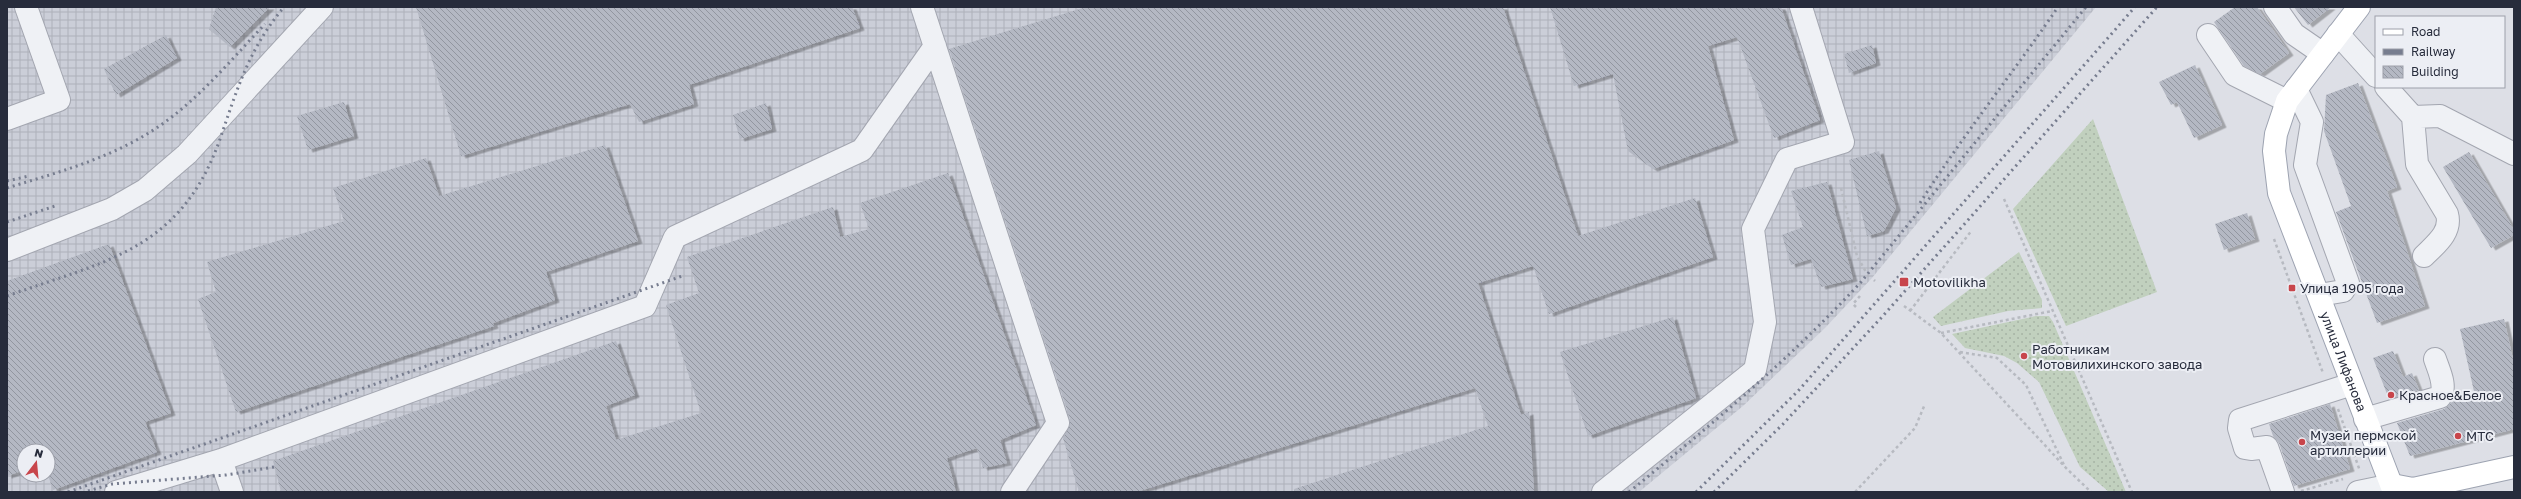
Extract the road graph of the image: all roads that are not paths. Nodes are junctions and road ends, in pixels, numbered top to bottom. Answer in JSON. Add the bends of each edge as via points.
{"nodes":[{"id":1,"x":26,"y":7,"type":"edge"},
{"id":2,"x":322,"y":7,"type":"edge"},
{"id":3,"x":922,"y":7,"type":"edge"},
{"id":4,"x":1801,"y":7,"type":"edge"},
{"id":5,"x":2275,"y":7,"type":"edge"},
{"id":6,"x":2359,"y":7,"type":"edge"},
{"id":7,"x":2338,"y":34,"type":"junction"},
{"id":8,"x":2208,"y":35,"type":"dead end"},
{"id":9,"x":935,"y":46,"type":"junction"},
{"id":10,"x":2323,"y":54,"type":"junction"},
{"id":11,"x":2375,"y":75,"type":"edge"},
{"id":12,"x":2387,"y":88,"type":"edge"},
{"id":13,"x":2291,"y":95,"type":"junction"},
{"id":14,"x":2412,"y":117,"type":"junction"},
{"id":15,"x":7,"y":119,"type":"edge"},
{"id":16,"x":2514,"y":154,"type":"edge"},
{"id":17,"x":7,"y":250,"type":"edge"},
{"id":18,"x":2424,"y":256,"type":"dead end"},
{"id":19,"x":2319,"y":295,"type":"junction"},
{"id":20,"x":2435,"y":359,"type":"dead end"},
{"id":21,"x":2352,"y":384,"type":"junction"},
{"id":22,"x":2365,"y":419,"type":"junction"},
{"id":23,"x":221,"y":460,"type":"junction"},
{"id":24,"x":2514,"y":467,"type":"edge"},
{"id":25,"x":2354,"y":482,"type":"edge"},
{"id":26,"x":2393,"y":488,"type":"edge"},
{"id":27,"x":116,"y":492,"type":"edge"},
{"id":28,"x":232,"y":492,"type":"edge"},
{"id":29,"x":1012,"y":492,"type":"edge"},
{"id":30,"x":1603,"y":492,"type":"edge"},
{"id":31,"x":2283,"y":492,"type":"edge"}],
"edges":[{"from":1,"to":15,"type":"street","via":[[59,100]]},
{"from":2,"to":17,"type":"street","via":[[187,154],[146,190],[112,209]]},
{"from":3,"to":9,"type":"street"},
{"from":4,"to":30,"type":"street","via":[[1843,142],[1787,159],[1754,229],[1765,322],[1755,370]]},
{"from":5,"to":10,"type":"street","via":[[2294,34]]},
{"from":6,"to":7,"type":"main road","name":"улица Лифанова"},
{"from":7,"to":10,"type":"main road","name":"улица Лифанова"},
{"from":7,"to":11,"type":"street"},
{"from":8,"to":13,"type":"street","via":[[2235,74]]},
{"from":9,"to":23,"type":"street","via":[[862,150],[675,237],[645,306]]},
{"from":9,"to":29,"type":"street","via":[[1058,423]]},
{"from":10,"to":13,"type":"main road","name":"улица Лифанова"},
{"from":12,"to":14,"type":"street"},
{"from":13,"to":19,"type":"main road","name":"улица Лифанова","via":[[2276,134],[2274,151],[2279,193]]},
{"from":13,"to":19,"type":"street","via":[[2312,122],[2306,165],[2348,283],[2343,291]]},
{"from":14,"to":16,"type":"street","via":[[2440,116]]},
{"from":14,"to":18,"type":"street","via":[[2417,164],[2448,214],[2449,221],[2446,233]]},
{"from":19,"to":21,"type":"main road","name":"улица Лифанова"},
{"from":20,"to":22,"type":"street","via":[[2443,392],[2440,397]]},
{"from":21,"to":22,"type":"main road","name":"улица Лифанова"},
{"from":21,"to":31,"type":"street","via":[[2245,417],[2238,423],[2245,448],[2264,446],[2270,450]]},
{"from":22,"to":26,"type":"main road","name":"улица Лифанова"},
{"from":23,"to":27,"type":"street"},
{"from":23,"to":28,"type":"street"},
{"from":24,"to":26,"type":"main road","via":[[2413,489]]},
{"from":25,"to":26,"type":"street"}]}
